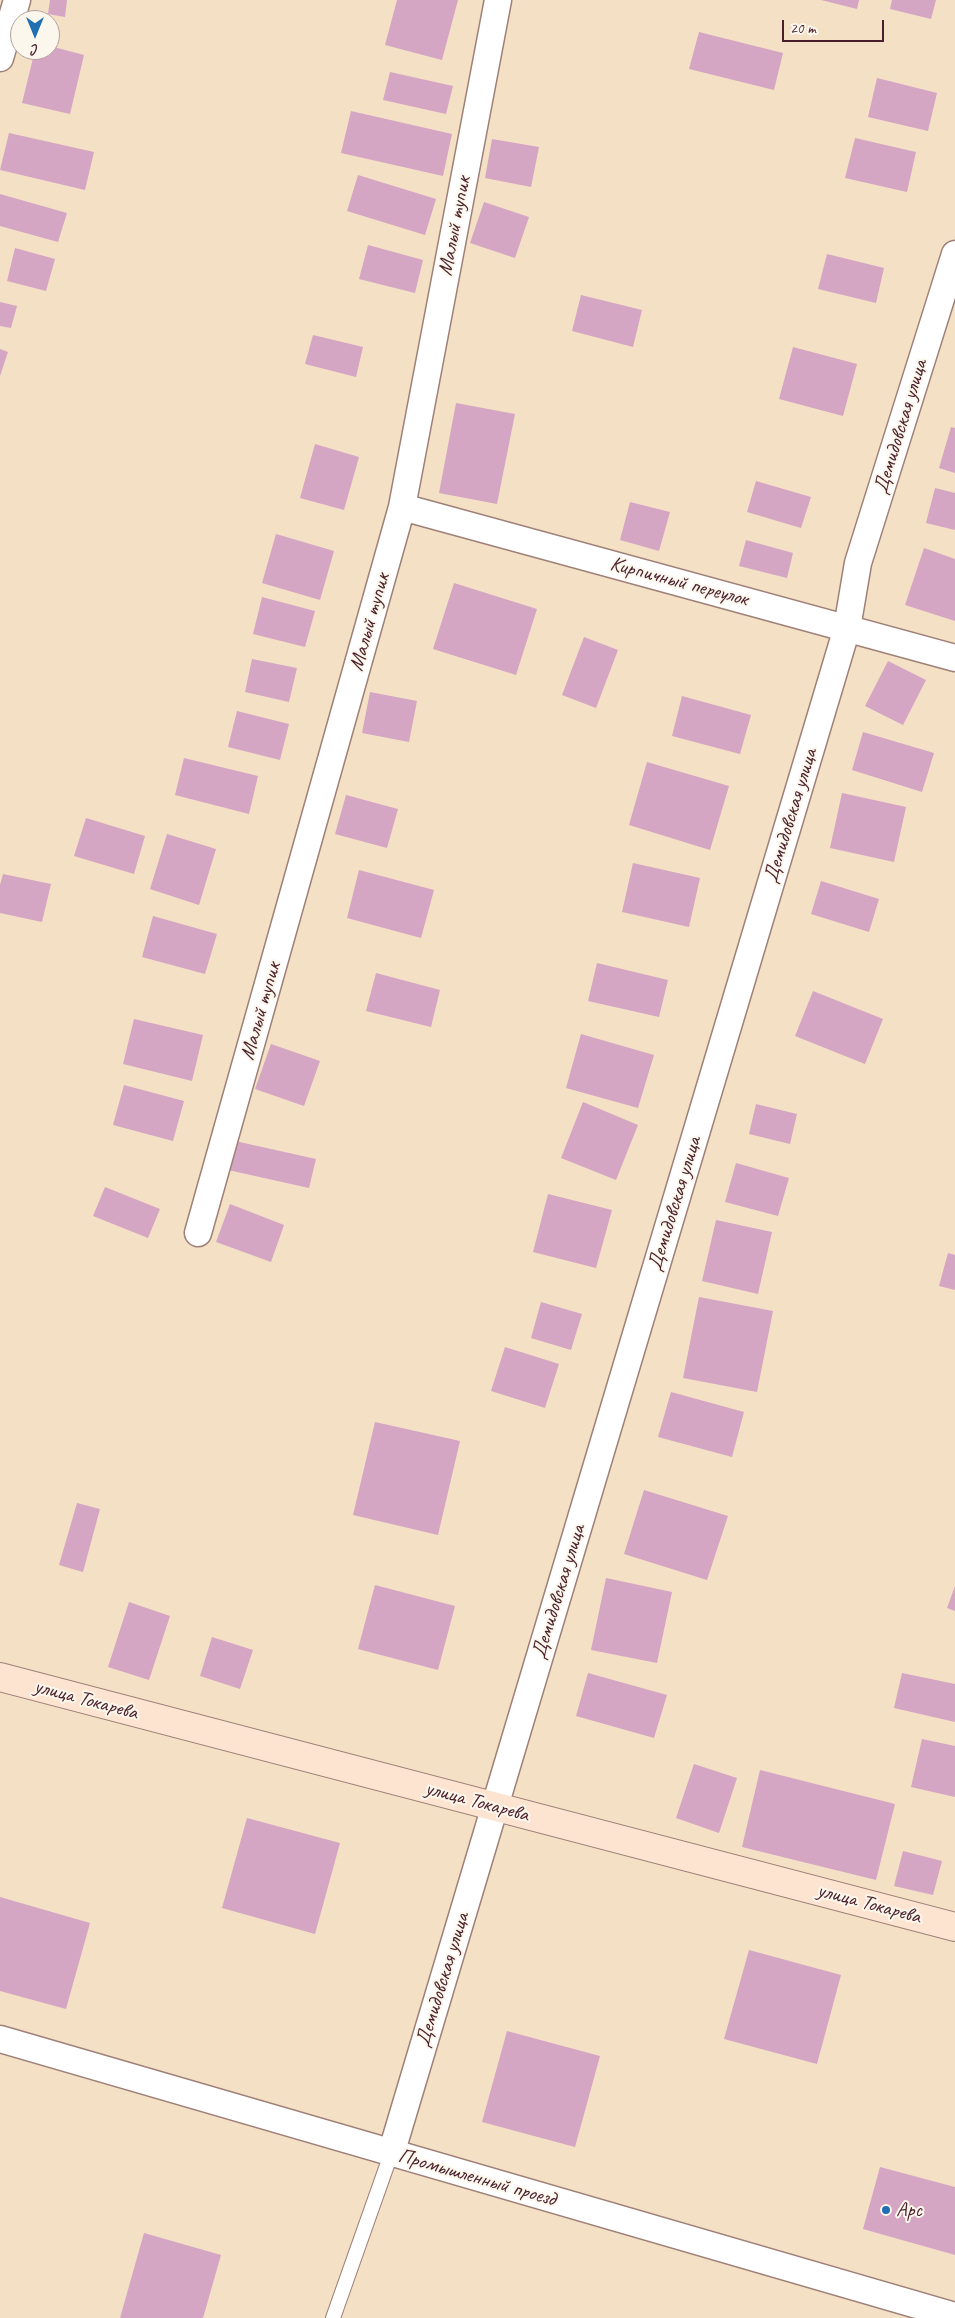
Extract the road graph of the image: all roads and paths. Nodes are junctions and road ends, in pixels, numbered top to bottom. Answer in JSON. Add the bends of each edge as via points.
{"nodes":[{"id":1,"x":17,"y":0,"type":"edge"},
{"id":2,"x":498,"y":0,"type":"edge"},
{"id":3,"x":0,"y":58,"type":"edge"},
{"id":4,"x":955,"y":254,"type":"edge"},
{"id":5,"x":402,"y":507,"type":"junction"},
{"id":6,"x":847,"y":628,"type":"junction"},
{"id":7,"x":955,"y":658,"type":"edge"},
{"id":8,"x":198,"y":1233,"type":"dead end"},
{"id":9,"x":0,"y":1677,"type":"edge"},
{"id":10,"x":495,"y":1807,"type":"junction"},
{"id":11,"x":955,"y":1927,"type":"edge"},
{"id":12,"x":0,"y":2039,"type":"edge"},
{"id":13,"x":391,"y":2154,"type":"junction"},
{"id":14,"x":955,"y":2316,"type":"edge"},
{"id":15,"x":333,"y":2318,"type":"edge"}],
"edges":[{"from":1,"to":3,"type":"street"},
{"from":2,"to":5,"type":"street","name":"Малый тупик"},
{"from":4,"to":6,"type":"street","name":"Демидовская улица","via":[[858,563]]},
{"from":5,"to":6,"type":"street","name":"Кирпичный переулок"},
{"from":5,"to":8,"type":"street","name":"Малый тупик"},
{"from":6,"to":7,"type":"street","name":"Кирпичный переулок"},
{"from":6,"to":10,"type":"street","name":"Демидовская улица"},
{"from":9,"to":10,"type":"street","name":"улица Токарева"},
{"from":10,"to":11,"type":"street","name":"улица Токарева"},
{"from":10,"to":13,"type":"street","name":"Демидовская улица"},
{"from":12,"to":13,"type":"street","name":"Промышленный проезд"},
{"from":13,"to":14,"type":"street","name":"Промышленный проезд"},
{"from":13,"to":15,"type":"lane"}]}
